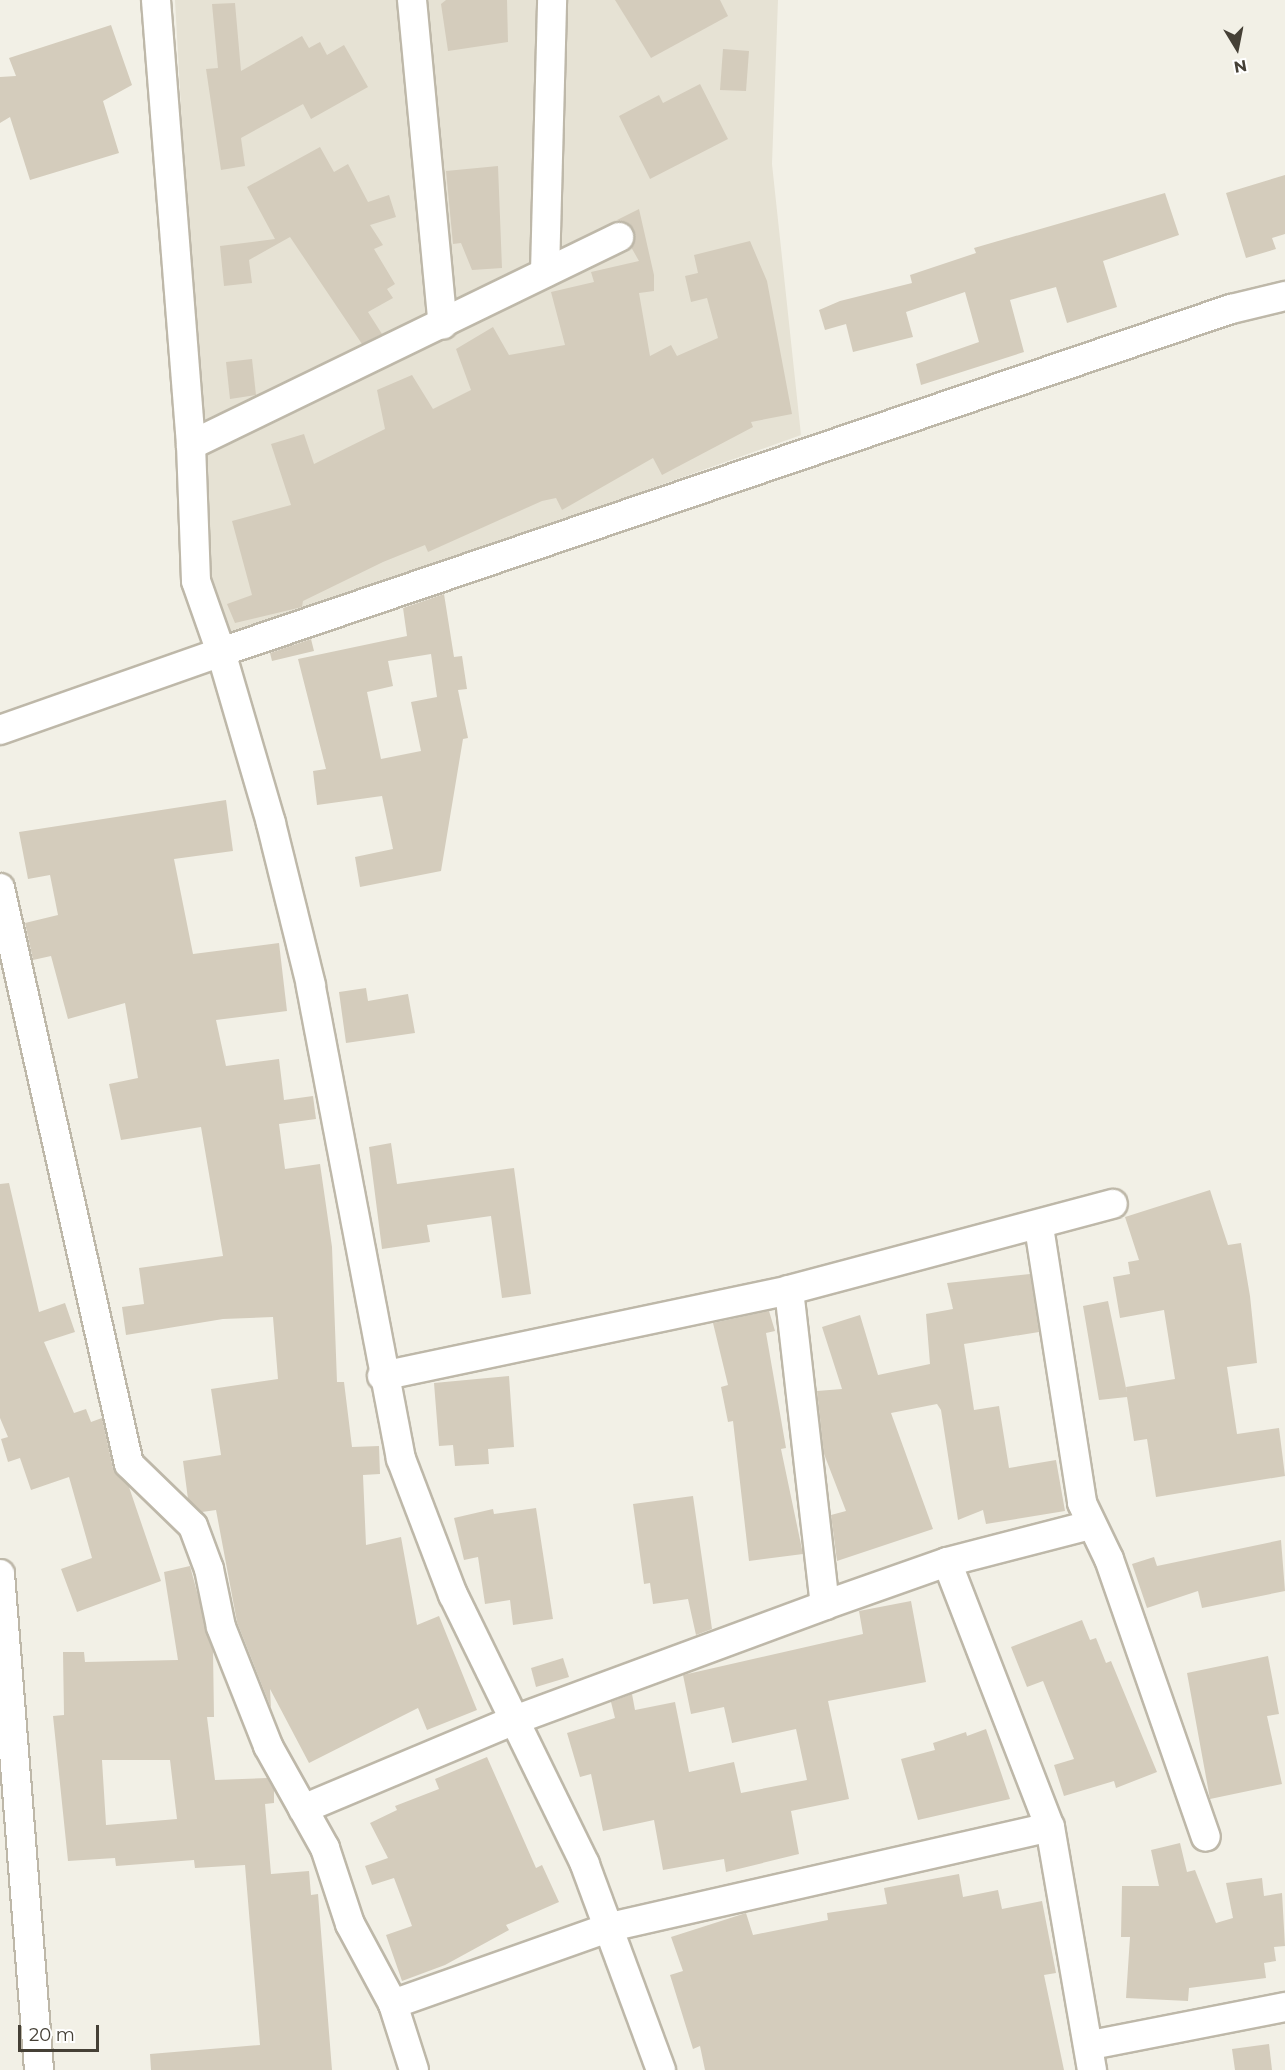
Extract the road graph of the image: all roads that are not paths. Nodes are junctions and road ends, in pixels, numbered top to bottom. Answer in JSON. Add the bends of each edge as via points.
{"nodes":[{"id":1,"x":156,"y":0,"type":"edge"},
{"id":2,"x":412,"y":0,"type":"edge"},
{"id":3,"x":552,"y":0,"type":"edge"},
{"id":4,"x":618,"y":237,"type":"dead end"},
{"id":5,"x":545,"y":272,"type":"junction"},
{"id":6,"x":1285,"y":296,"type":"edge"},
{"id":7,"x":443,"y":325,"type":"junction"},
{"id":8,"x":191,"y":445,"type":"junction"},
{"id":9,"x":221,"y":652,"type":"junction"},
{"id":10,"x":0,"y":730,"type":"edge"},
{"id":11,"x":0,"y":888,"type":"edge"},
{"id":12,"x":1113,"y":1204,"type":"dead end"},
{"id":13,"x":1039,"y":1227,"type":"junction"},
{"id":14,"x":789,"y":1290,"type":"junction"},
{"id":15,"x":382,"y":1376,"type":"junction"},
{"id":16,"x":1090,"y":1525,"type":"junction"},
{"id":17,"x":947,"y":1562,"type":"junction"},
{"id":18,"x":0,"y":1574,"type":"edge"},
{"id":19,"x":825,"y":1605,"type":"junction"},
{"id":20,"x":512,"y":1721,"type":"junction"},
{"id":21,"x":303,"y":1809,"type":"junction"},
{"id":22,"x":1050,"y":1827,"type":"junction"},
{"id":23,"x":1206,"y":1837,"type":"dead end"},
{"id":24,"x":610,"y":1927,"type":"junction"},
{"id":25,"x":393,"y":2004,"type":"junction"},
{"id":26,"x":1285,"y":2007,"type":"edge"},
{"id":27,"x":1092,"y":2057,"type":"edge"},
{"id":28,"x":39,"y":2070,"type":"edge"},
{"id":29,"x":414,"y":2070,"type":"edge"},
{"id":30,"x":661,"y":2070,"type":"edge"}],
"edges":[{"from":1,"to":8,"type":"street"},
{"from":2,"to":7,"type":"street"},
{"from":3,"to":5,"type":"street"},
{"from":4,"to":5,"type":"street"},
{"from":5,"to":7,"type":"street"},
{"from":6,"to":9,"type":"street","via":[[1220,313]]},
{"from":7,"to":8,"type":"street"},
{"from":8,"to":9,"type":"street","via":[[196,581]]},
{"from":9,"to":10,"type":"street"},
{"from":9,"to":15,"type":"street","via":[[272,823],[311,985]]},
{"from":11,"to":21,"type":"street","via":[[129,1464],[193,1527],[209,1569],[220,1627],[268,1746]]},
{"from":12,"to":13,"type":"street"},
{"from":13,"to":14,"type":"street"},
{"from":13,"to":16,"type":"street"},
{"from":14,"to":15,"type":"street"},
{"from":14,"to":19,"type":"street"},
{"from":15,"to":20,"type":"street","via":[[401,1459],[453,1595]]},
{"from":16,"to":17,"type":"street"},
{"from":16,"to":23,"type":"street","via":[[1109,1559]]},
{"from":17,"to":19,"type":"street"},
{"from":17,"to":22,"type":"street"},
{"from":18,"to":28,"type":"street"},
{"from":19,"to":20,"type":"street"},
{"from":20,"to":21,"type":"street"},
{"from":20,"to":24,"type":"street","via":[[585,1864]]},
{"from":21,"to":25,"type":"street","via":[[325,1848],[350,1924]]},
{"from":22,"to":24,"type":"street"},
{"from":22,"to":27,"type":"street"},
{"from":24,"to":25,"type":"street"},
{"from":24,"to":30,"type":"street"},
{"from":25,"to":29,"type":"street"},
{"from":26,"to":27,"type":"street"}]}
